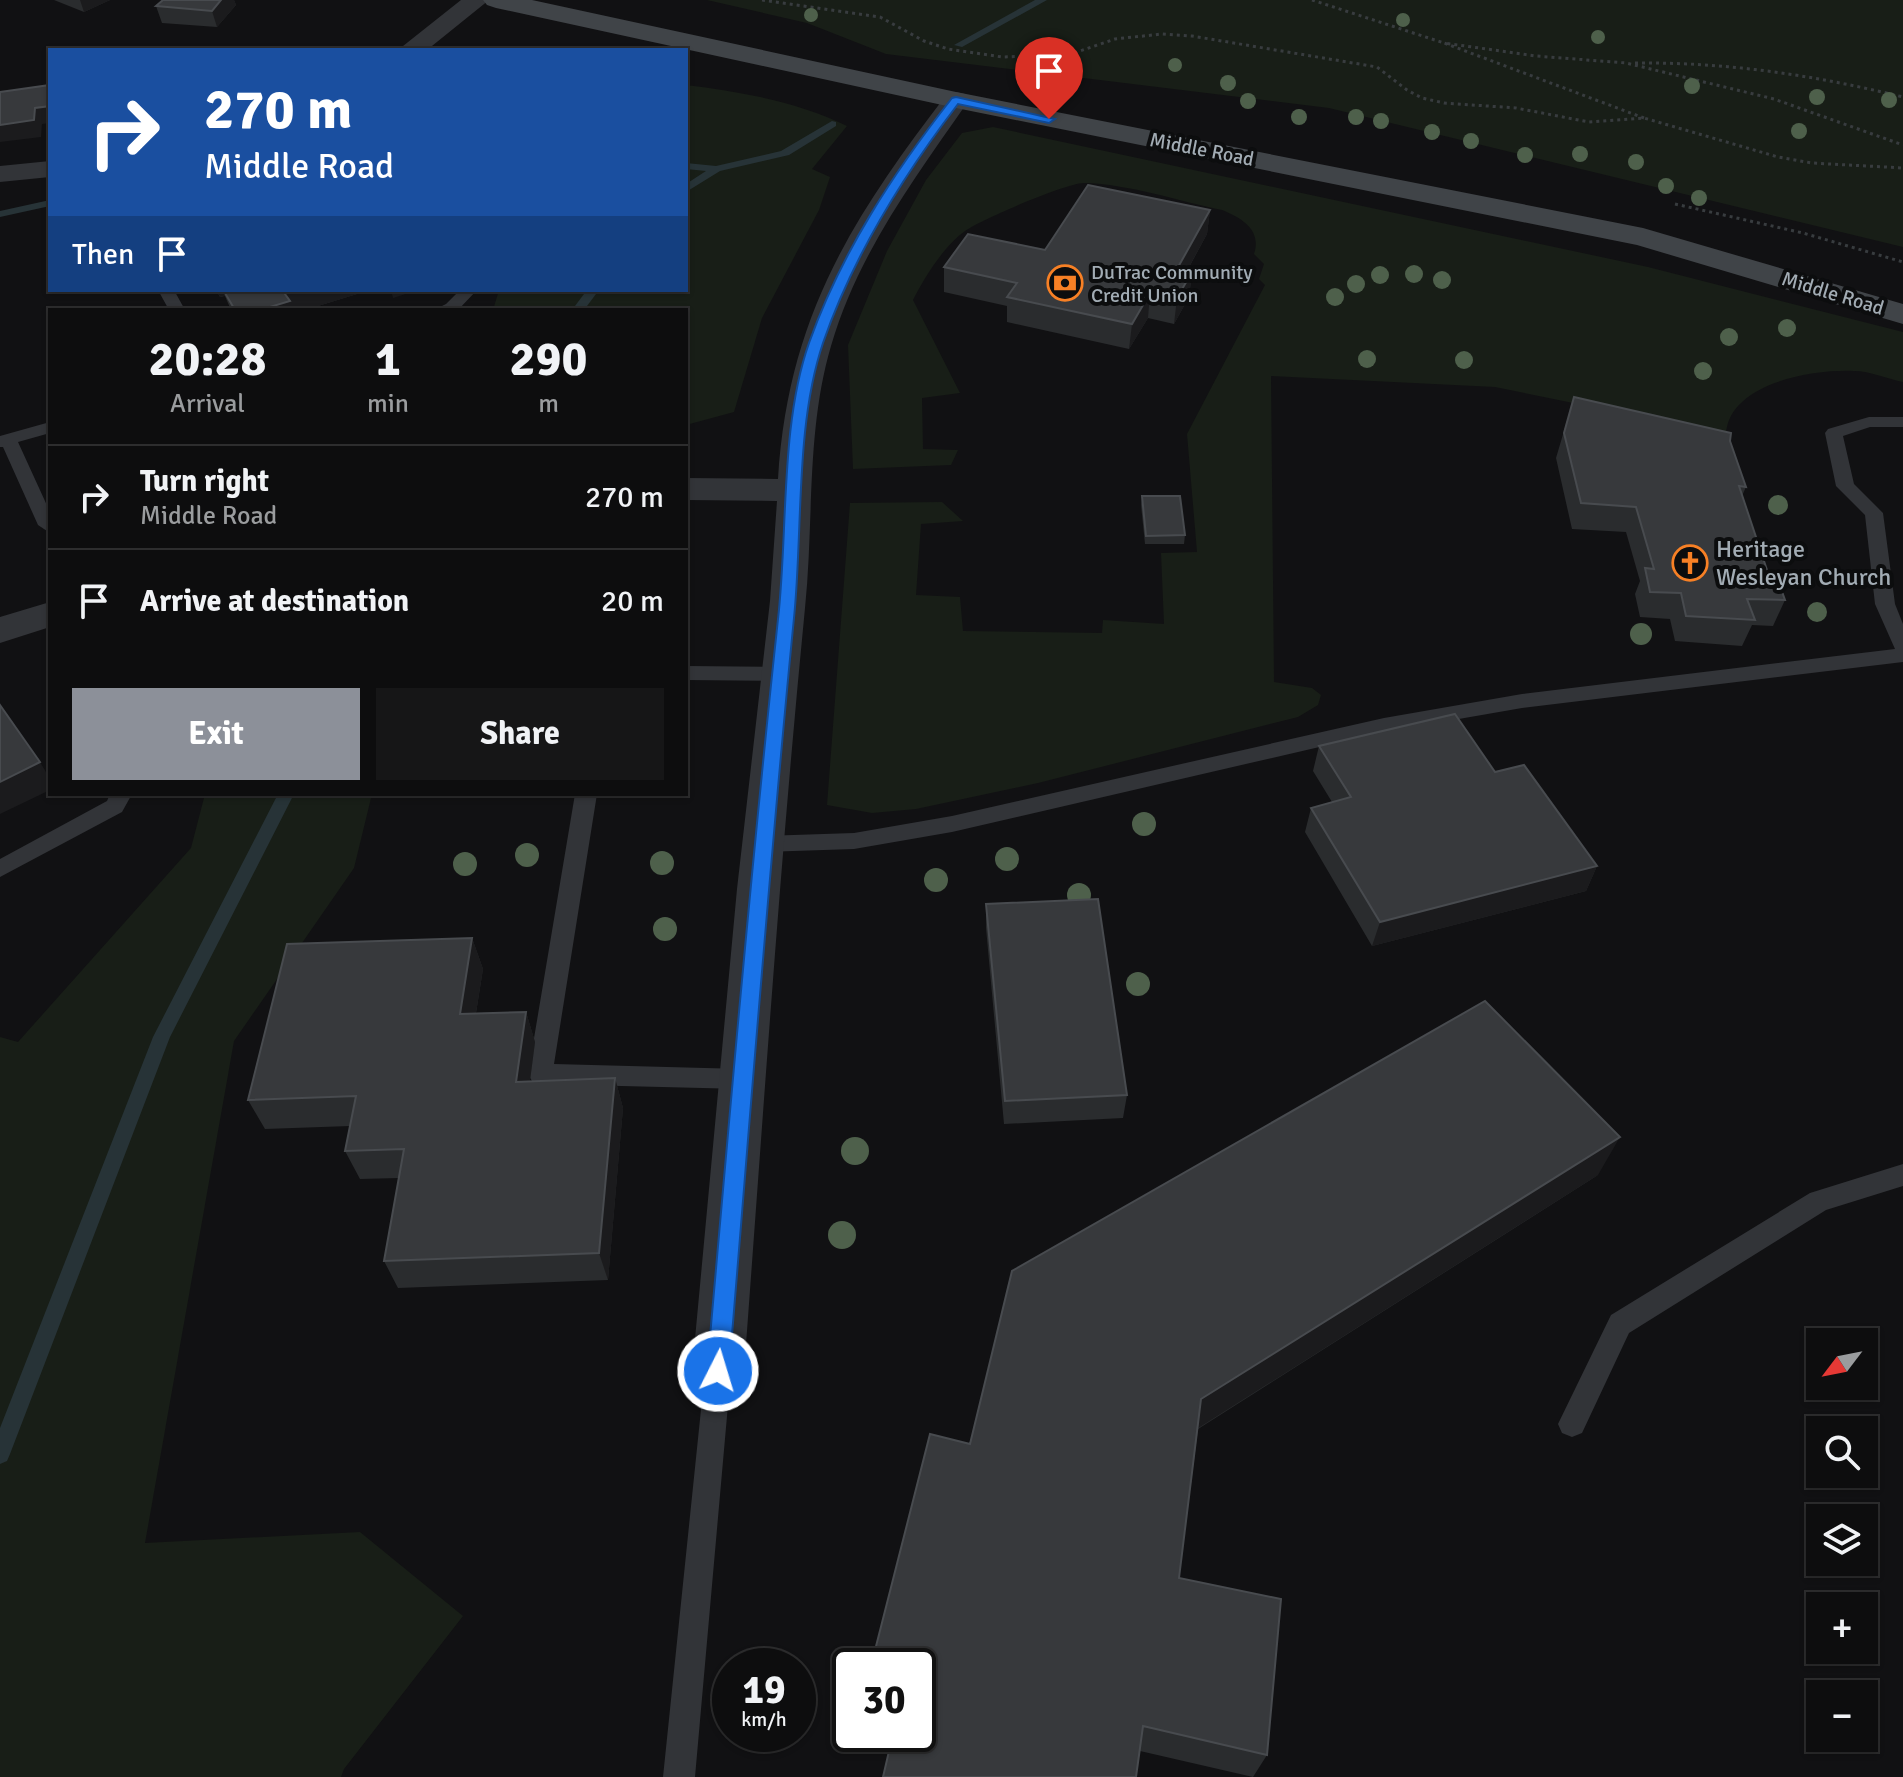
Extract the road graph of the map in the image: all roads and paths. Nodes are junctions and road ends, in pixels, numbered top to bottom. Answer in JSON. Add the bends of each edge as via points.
{"nodes":[{"id":1,"x":477,"y":0,"type":"edge"},
{"id":2,"x":496,"y":0,"type":"edge"},
{"id":3,"x":762,"y":0,"type":"edge"},
{"id":4,"x":1312,"y":0,"type":"edge"},
{"id":5,"x":1444,"y":43,"type":"junction"},
{"id":6,"x":414,"y":48,"type":"edge"},
{"id":7,"x":1626,"y":63,"type":"junction"},
{"id":8,"x":1903,"y":97,"type":"edge"},
{"id":9,"x":956,"y":100,"type":"junction"},
{"id":10,"x":1644,"y":118,"type":"junction"},
{"id":11,"x":1903,"y":145,"type":"edge"},
{"id":12,"x":1903,"y":168,"type":"edge"},
{"id":13,"x":48,"y":169,"type":"edge"},
{"id":14,"x":0,"y":174,"type":"edge"},
{"id":15,"x":467,"y":292,"type":"edge"},
{"id":16,"x":449,"y":308,"type":"edge"},
{"id":17,"x":1903,"y":314,"type":"edge"},
{"id":18,"x":1903,"y":422,"type":"edge"},
{"id":19,"x":48,"y":428,"type":"edge"},
{"id":20,"x":4,"y":440,"type":"edge"},
{"id":21,"x":688,"y":489,"type":"edge"},
{"id":22,"x":794,"y":490,"type":"junction"},
{"id":23,"x":47,"y":525,"type":"dead end"},
{"id":24,"x":48,"y":615,"type":"edge"},
{"id":25,"x":0,"y":630,"type":"edge"},
{"id":26,"x":1903,"y":647,"type":"edge"},
{"id":27,"x":1903,"y":655,"type":"edge"},
{"id":28,"x":688,"y":673,"type":"edge"},
{"id":29,"x":779,"y":674,"type":"junction"},
{"id":30,"x":120,"y":796,"type":"edge"},
{"id":31,"x":586,"y":796,"type":"edge"},
{"id":32,"x":763,"y":844,"type":"junction"},
{"id":33,"x":0,"y":869,"type":"edge"},
{"id":34,"x":743,"y":1079,"type":"junction"},
{"id":35,"x":1903,"y":1175,"type":"edge"},
{"id":36,"x":718,"y":1371,"type":"joint"},
{"id":37,"x":1572,"y":1424,"type":"dead end"},
{"id":38,"x":679,"y":1777,"type":"edge"}],
"edges":[{"from":1,"to":6,"type":"street"},
{"from":2,"to":9,"type":"main road","name":"Middle Road"},
{"from":3,"to":10,"type":"path","via":[[869,15],[948,49],[1002,57],[1068,55],[1134,35],[1192,36],[1377,67],[1414,94],[1444,103],[1516,108],[1589,122]]},
{"from":4,"to":5,"type":"path"},
{"from":5,"to":7,"type":"path"},
{"from":5,"to":10,"type":"path"},
{"from":7,"to":8,"type":"path","via":[[1750,67]]},
{"from":7,"to":11,"type":"path","via":[[1774,99]]},
{"from":9,"to":17,"type":"main road","name":"Middle Road","via":[[1643,237]]},
{"from":9,"to":22,"type":"street","via":[[878,209],[815,346]]},
{"from":10,"to":12,"type":"path","via":[[1778,157]]},
{"from":13,"to":14,"type":"street"},
{"from":15,"to":16,"type":"lane"},
{"from":18,"to":26,"type":"lane","via":[[1869,422],[1834,433],[1845,486],[1874,513],[1885,604]]},
{"from":19,"to":20,"type":"lane"},
{"from":20,"to":23,"type":"lane"},
{"from":21,"to":22,"type":"street"},
{"from":22,"to":29,"type":"street","via":[[793,558]]},
{"from":24,"to":25,"type":"street"},
{"from":27,"to":32,"type":"lane","via":[[1522,701],[1374,727],[952,824],[854,841]]},
{"from":28,"to":29,"type":"lane"},
{"from":29,"to":32,"type":"street"},
{"from":30,"to":33,"type":"lane","via":[[115,806]]},
{"from":31,"to":34,"type":"lane","via":[[540,1074]]},
{"from":32,"to":34,"type":"street"},
{"from":34,"to":36,"type":"street"},
{"from":35,"to":37,"type":"lane","via":[[1819,1201],[1620,1324]]},
{"from":36,"to":38,"type":"lane"}]}
